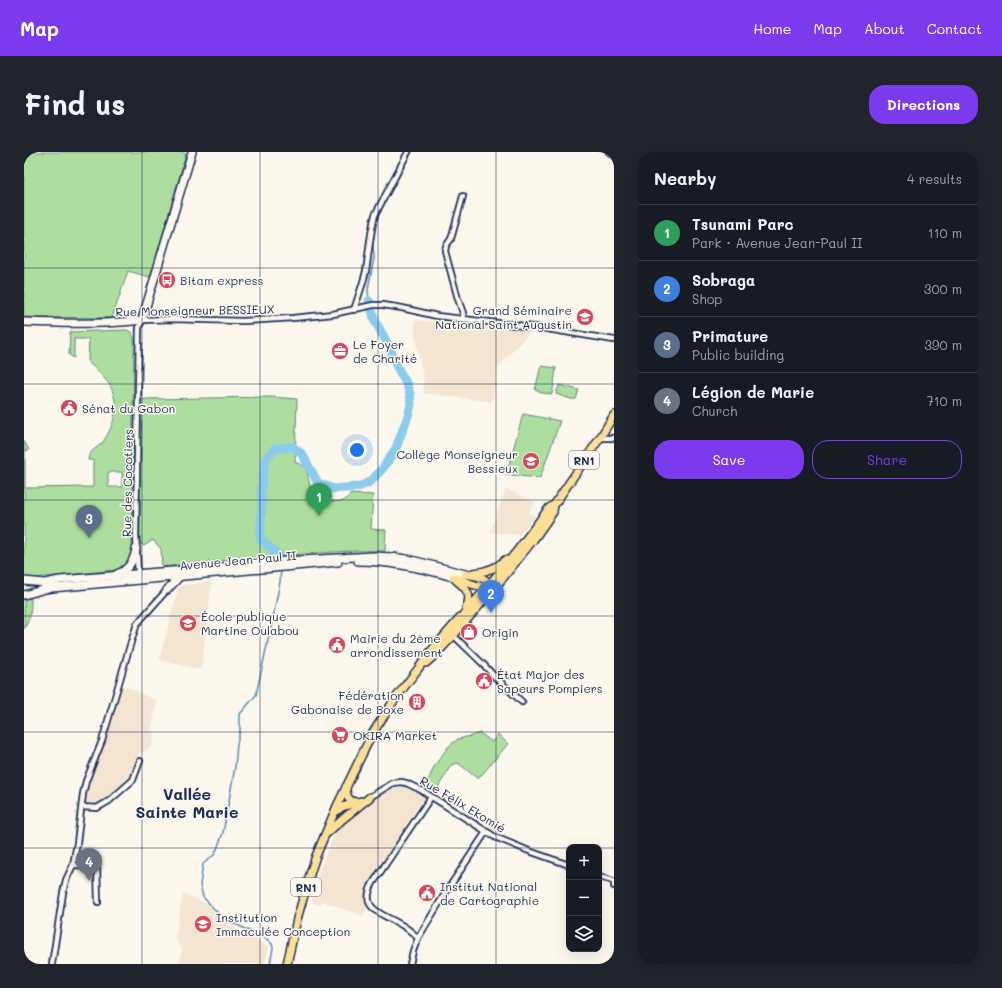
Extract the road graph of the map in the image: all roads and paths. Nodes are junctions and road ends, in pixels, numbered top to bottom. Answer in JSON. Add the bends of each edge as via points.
{"nodes":[{"id":1,"x":192,"y":152,"type":"edge"},
{"id":2,"x":408,"y":152,"type":"edge"},
{"id":3,"x":609,"y":152,"type":"edge"},
{"id":4,"x":614,"y":156,"type":"edge"},
{"id":5,"x":463,"y":196,"type":"dead end"},
{"id":6,"x":354,"y":310,"type":"junction"},
{"id":7,"x":464,"y":319,"type":"junction"},
{"id":8,"x":142,"y":320,"type":"junction"},
{"id":9,"x":24,"y":322,"type":"edge"},
{"id":10,"x":614,"y":340,"type":"edge"},
{"id":11,"x":614,"y":415,"type":"edge"},
{"id":12,"x":600,"y":438,"type":"junction"},
{"id":13,"x":614,"y":438,"type":"edge"},
{"id":14,"x":554,"y":505,"type":"junction"},
{"id":15,"x":531,"y":534,"type":"junction"},
{"id":16,"x":526,"y":548,"type":"junction"},
{"id":17,"x":136,"y":549,"type":"junction"},
{"id":18,"x":281,"y":564,"type":"junction"},
{"id":19,"x":465,"y":574,"type":"junction"},
{"id":20,"x":112,"y":576,"type":"junction"},
{"id":21,"x":180,"y":576,"type":"junction"},
{"id":22,"x":138,"y":577,"type":"junction"},
{"id":23,"x":453,"y":577,"type":"junction"},
{"id":24,"x":161,"y":578,"type":"junction"},
{"id":25,"x":24,"y":581,"type":"edge"},
{"id":26,"x":489,"y":586,"type":"junction"},
{"id":27,"x":167,"y":590,"type":"junction"},
{"id":28,"x":24,"y":595,"type":"edge"},
{"id":29,"x":461,"y":617,"type":"junction"},
{"id":30,"x":453,"y":633,"type":"junction"},
{"id":31,"x":522,"y":702,"type":"dead end"},
{"id":32,"x":140,"y":761,"type":"dead end"},
{"id":33,"x":346,"y":787,"type":"junction"},
{"id":34,"x":370,"y":797,"type":"joint"},
{"id":35,"x":431,"y":797,"type":"junction"},
{"id":36,"x":356,"y":806,"type":"junction"},
{"id":37,"x":82,"y":807,"type":"junction"},
{"id":38,"x":336,"y":809,"type":"junction"},
{"id":39,"x":486,"y":832,"type":"junction"},
{"id":40,"x":324,"y":836,"type":"junction"},
{"id":41,"x":566,"y":864,"type":"edge"},
{"id":42,"x":73,"y":865,"type":"junction"},
{"id":43,"x":602,"y":878,"type":"edge"},
{"id":44,"x":614,"y":881,"type":"edge"},
{"id":45,"x":614,"y":886,"type":"edge"},
{"id":46,"x":98,"y":902,"type":"dead end"},
{"id":47,"x":418,"y":938,"type":"junction"},
{"id":48,"x":52,"y":964,"type":"edge"},
{"id":49,"x":287,"y":964,"type":"edge"},
{"id":50,"x":410,"y":964,"type":"edge"}],
"edges":[{"from":1,"to":8,"type":"main road"},
{"from":2,"to":6,"type":"street","via":[[375,215],[369,254]]},
{"from":3,"to":4,"type":"street"},
{"from":5,"to":7,"type":"street","via":[[445,251]]},
{"from":6,"to":7,"type":"street","name":"Rue Monseigneur BESSIEUX","via":[[373,305],[389,305]]},
{"from":6,"to":8,"type":"street","name":"Rue Monseigneur BESSIEUX","via":[[318,317],[268,320]]},
{"from":7,"to":10,"type":"street","name":"Rue Monseigneur BESSIEUX"},
{"from":8,"to":9,"type":"main road","name":"Rue Monseigneur BESSIEUX","via":[[103,323]]},
{"from":8,"to":17,"type":"street","name":"Rue des Cocotiers","via":[[139,328]]},
{"from":11,"to":12,"type":"main road","number":"RN1"},
{"from":12,"to":13,"type":"street"},
{"from":12,"to":14,"type":"main road","number":"RN1"},
{"from":14,"to":15,"type":"main road","number":"RN1","via":[[549,508]]},
{"from":14,"to":16,"type":"main road","number":"RN1","via":[[553,512]]},
{"from":15,"to":19,"type":"main road","via":[[498,566],[480,573]]},
{"from":15,"to":26,"type":"main road","number":"RN1"},
{"from":16,"to":26,"type":"main road","via":[[499,581]]},
{"from":16,"to":30,"type":"main road","number":"RN1","via":[[499,583]]},
{"from":17,"to":20,"type":"main road","via":[[130,566]]},
{"from":17,"to":22,"type":"street","name":"Rue des Cocotiers"},
{"from":18,"to":19,"type":"main road","name":"Avenue Jean-Paul II","via":[[351,556],[382,556],[412,560]]},
{"from":18,"to":21,"type":"main road","name":"Avenue Jean-Paul II"},
{"from":18,"to":22,"type":"main road","name":"Avenue Jean-Paul II","via":[[234,566]]},
{"from":18,"to":23,"type":"main road","name":"Avenue Jean-Paul II","via":[[375,561],[400,564]]},
{"from":19,"to":26,"type":"main road","via":[[484,579]]},
{"from":20,"to":22,"type":"main road","name":"Avenue Jean-Paul II"},
{"from":20,"to":25,"type":"main road","name":"Avenue Jean-Paul II","via":[[45,582]]},
{"from":21,"to":24,"type":"main road","name":"Avenue Jean-Paul II"},
{"from":21,"to":27,"type":"main road"},
{"from":22,"to":24,"type":"main road","name":"Avenue Jean-Paul II"},
{"from":22,"to":28,"type":"main road","name":"Avenue Jean-Paul II","via":[[45,589]]},
{"from":23,"to":26,"type":"main road","via":[[480,587]]},
{"from":23,"to":29,"type":"main road","via":[[469,595],[468,604]]},
{"from":24,"to":27,"type":"main road","via":[[168,582]]},
{"from":26,"to":29,"type":"main road","number":"RN1"},
{"from":26,"to":30,"type":"main road","via":[[489,592]]},
{"from":27,"to":37,"type":"street","via":[[137,624],[102,741],[86,781]]},
{"from":29,"to":30,"type":"main road","number":"RN1"},
{"from":30,"to":31,"type":"street"},
{"from":30,"to":33,"type":"main road","number":"RN1","via":[[395,699],[368,743]]},
{"from":32,"to":37,"type":"street","via":[[133,780],[109,801],[97,808]]},
{"from":33,"to":36,"type":"main road","via":[[347,797]]},
{"from":33,"to":38,"type":"main road","number":"RN1"},
{"from":34,"to":35,"type":"street","name":"Rue Félix Ekomié","via":[[397,782],[411,785]]},
{"from":34,"to":36,"type":"main road"},
{"from":35,"to":39,"type":"street","name":"Rue Félix Ekomié"},
{"from":35,"to":47,"type":"street","via":[[373,883],[368,897],[372,908],[409,929]]},
{"from":36,"to":38,"type":"main road","via":[[350,812],[343,813]]},
{"from":36,"to":40,"type":"main road"},
{"from":37,"to":42,"type":"street"},
{"from":38,"to":40,"type":"main road","number":"RN1"},
{"from":39,"to":41,"type":"street","name":"Rue Félix Ekomié","via":[[505,842]]},
{"from":39,"to":47,"type":"street"},
{"from":40,"to":49,"type":"main road","number":"RN1","via":[[309,876]]},
{"from":42,"to":46,"type":"street","via":[[97,866]]},
{"from":42,"to":48,"type":"street","via":[[63,893]]},
{"from":43,"to":44,"type":"street"},
{"from":44,"to":45,"type":"street"},
{"from":47,"to":50,"type":"street"}]}
